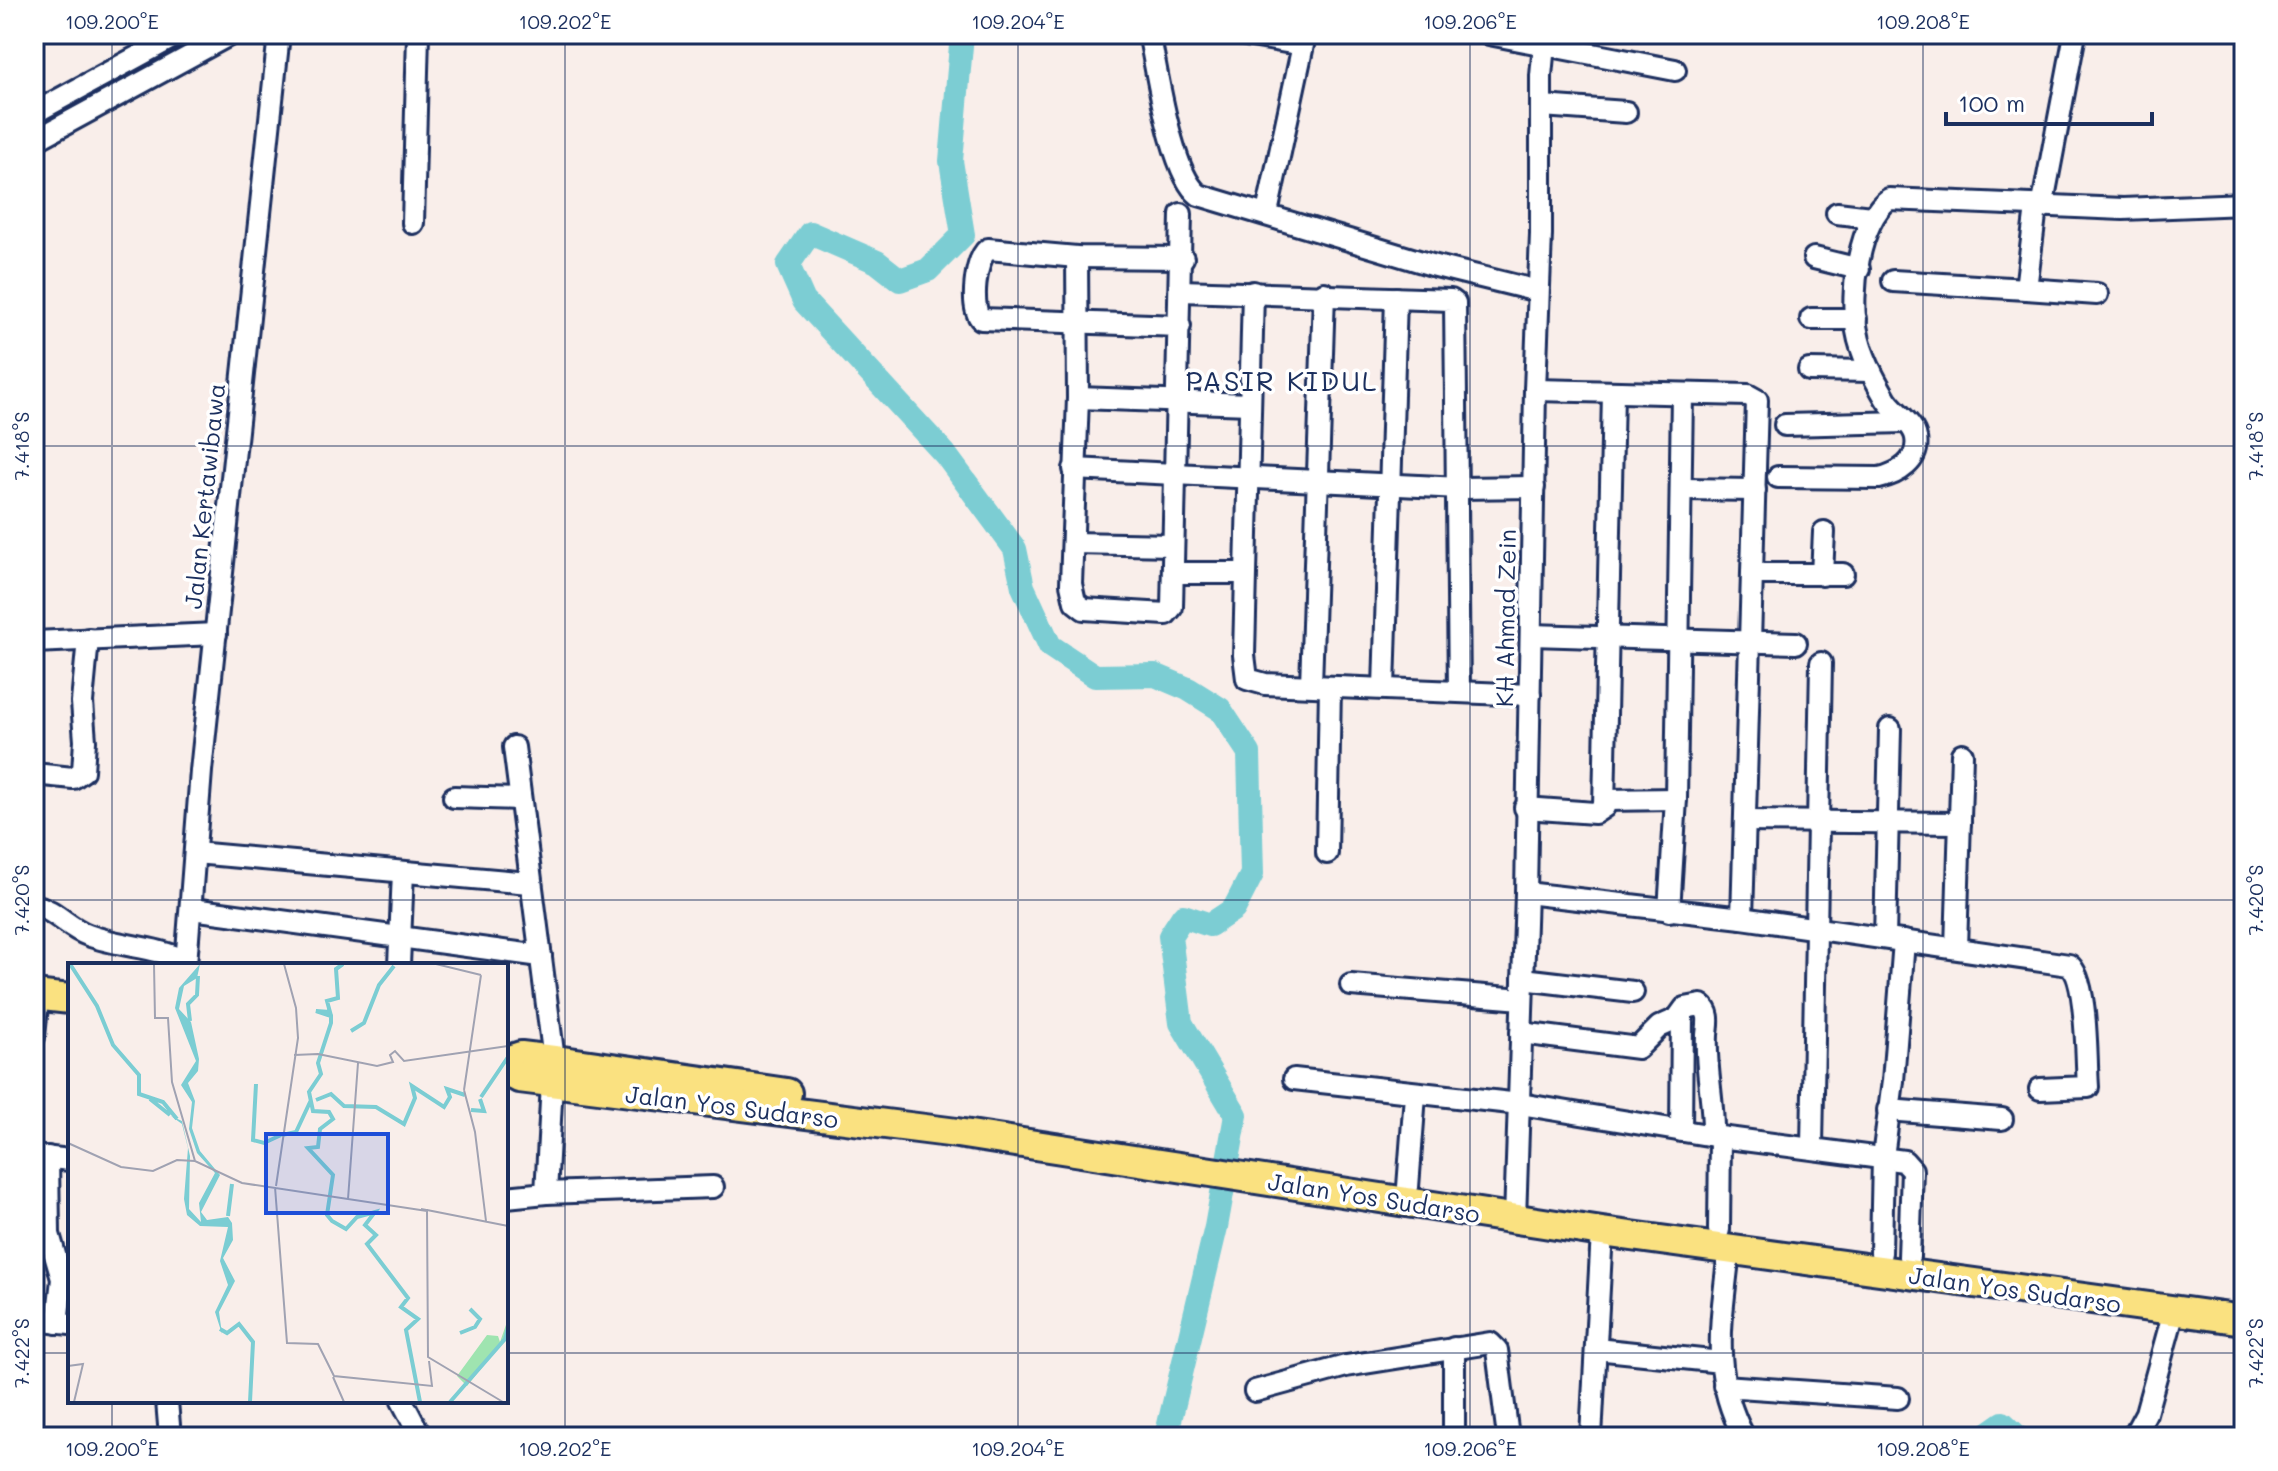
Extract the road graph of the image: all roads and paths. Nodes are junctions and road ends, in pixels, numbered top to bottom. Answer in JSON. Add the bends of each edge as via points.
{"nodes":[{"id":1,"x":231,"y":34,"type":"edge"},
{"id":2,"x":279,"y":34,"type":"edge"},
{"id":3,"x":418,"y":34,"type":"edge"},
{"id":4,"x":1154,"y":34,"type":"edge"},
{"id":5,"x":1240,"y":34,"type":"edge"},
{"id":6,"x":1489,"y":34,"type":"edge"},
{"id":7,"x":2075,"y":34,"type":"edge"},
{"id":8,"x":1544,"y":40,"type":"edge"},
{"id":9,"x":189,"y":41,"type":"edge"},
{"id":10,"x":1675,"y":70,"type":"dead end"},
{"id":11,"x":1542,"y":106,"type":"junction"},
{"id":12,"x":1626,"y":112,"type":"dead end"},
{"id":13,"x":34,"y":113,"type":"edge"},
{"id":14,"x":34,"y":141,"type":"edge"},
{"id":15,"x":2244,"y":204,"type":"edge"},
{"id":16,"x":2039,"y":207,"type":"junction"},
{"id":17,"x":1267,"y":213,"type":"junction"},
{"id":18,"x":1837,"y":213,"type":"dead end"},
{"id":19,"x":1181,"y":214,"type":"dead end"},
{"id":20,"x":1871,"y":217,"type":"junction"},
{"id":21,"x":413,"y":223,"type":"dead end"},
{"id":22,"x":1077,"y":257,"type":"junction"},
{"id":23,"x":1183,"y":258,"type":"junction"},
{"id":24,"x":1814,"y":258,"type":"dead end"},
{"id":25,"x":1859,"y":269,"type":"junction"},
{"id":26,"x":1893,"y":281,"type":"dead end"},
{"id":27,"x":2026,"y":289,"type":"junction"},
{"id":28,"x":1181,"y":291,"type":"junction"},
{"id":29,"x":1538,"y":291,"type":"junction"},
{"id":30,"x":1253,"y":292,"type":"junction"},
{"id":31,"x":1324,"y":293,"type":"junction"},
{"id":32,"x":2097,"y":294,"type":"dead end"},
{"id":33,"x":1396,"y":298,"type":"junction"},
{"id":34,"x":1811,"y":319,"type":"dead end"},
{"id":35,"x":1856,"y":319,"type":"junction"},
{"id":36,"x":1078,"y":325,"type":"junction"},
{"id":37,"x":1180,"y":326,"type":"junction"},
{"id":38,"x":1809,"y":370,"type":"dead end"},
{"id":39,"x":1871,"y":371,"type":"junction"},
{"id":40,"x":1535,"y":390,"type":"junction"},
{"id":41,"x":1613,"y":393,"type":"junction"},
{"id":42,"x":1682,"y":394,"type":"junction"},
{"id":43,"x":1078,"y":398,"type":"junction"},
{"id":44,"x":1179,"y":402,"type":"junction"},
{"id":45,"x":1250,"y":404,"type":"junction"},
{"id":46,"x":1905,"y":422,"type":"junction"},
{"id":47,"x":1785,"y":425,"type":"dead end"},
{"id":48,"x":1074,"y":469,"type":"junction"},
{"id":49,"x":1176,"y":473,"type":"junction"},
{"id":50,"x":1247,"y":476,"type":"junction"},
{"id":51,"x":1778,"y":477,"type":"dead end"},
{"id":52,"x":1320,"y":479,"type":"junction"},
{"id":53,"x":1390,"y":485,"type":"junction"},
{"id":54,"x":1534,"y":487,"type":"junction"},
{"id":55,"x":1460,"y":488,"type":"junction"},
{"id":56,"x":1682,"y":489,"type":"junction"},
{"id":57,"x":1755,"y":490,"type":"junction"},
{"id":58,"x":1824,"y":532,"type":"dead end"},
{"id":59,"x":1073,"y":543,"type":"junction"},
{"id":60,"x":1173,"y":545,"type":"junction"},
{"id":61,"x":1173,"y":573,"type":"junction"},
{"id":62,"x":1245,"y":573,"type":"junction"},
{"id":63,"x":1752,"y":574,"type":"junction"},
{"id":64,"x":216,"y":634,"type":"junction"},
{"id":65,"x":1531,"y":635,"type":"junction"},
{"id":66,"x":88,"y":639,"type":"junction"},
{"id":67,"x":1750,"y":639,"type":"junction"},
{"id":68,"x":1608,"y":640,"type":"junction"},
{"id":69,"x":34,"y":642,"type":"edge"},
{"id":70,"x":1679,"y":642,"type":"junction"},
{"id":71,"x":1796,"y":643,"type":"dead end"},
{"id":72,"x":1821,"y":663,"type":"dead end"},
{"id":73,"x":1320,"y":686,"type":"junction"},
{"id":74,"x":1384,"y":688,"type":"junction"},
{"id":75,"x":1459,"y":691,"type":"junction"},
{"id":76,"x":1530,"y":695,"type":"junction"},
{"id":77,"x":1890,"y":729,"type":"dead end"},
{"id":78,"x":514,"y":747,"type":"dead end"},
{"id":79,"x":1962,"y":754,"type":"dead end"},
{"id":80,"x":34,"y":774,"type":"edge"},
{"id":81,"x":454,"y":797,"type":"dead end"},
{"id":82,"x":520,"y":799,"type":"junction"},
{"id":83,"x":1676,"y":799,"type":"junction"},
{"id":84,"x":1605,"y":800,"type":"junction"},
{"id":85,"x":1525,"y":808,"type":"junction"},
{"id":86,"x":1746,"y":821,"type":"junction"},
{"id":87,"x":1818,"y":822,"type":"junction"},
{"id":88,"x":1889,"y":823,"type":"junction"},
{"id":89,"x":1960,"y":823,"type":"junction"},
{"id":90,"x":195,"y":853,"type":"junction"},
{"id":91,"x":1327,"y":853,"type":"dead end"},
{"id":92,"x":403,"y":872,"type":"junction"},
{"id":93,"x":529,"y":883,"type":"junction"},
{"id":94,"x":1526,"y":893,"type":"junction"},
{"id":95,"x":34,"y":905,"type":"edge"},
{"id":96,"x":192,"y":909,"type":"junction"},
{"id":97,"x":1669,"y":911,"type":"junction"},
{"id":98,"x":1742,"y":918,"type":"junction"},
{"id":99,"x":1815,"y":929,"type":"junction"},
{"id":100,"x":400,"y":938,"type":"junction"},
{"id":101,"x":1894,"y":939,"type":"junction"},
{"id":102,"x":1956,"y":948,"type":"junction"},
{"id":103,"x":541,"y":956,"type":"junction"},
{"id":104,"x":184,"y":963,"type":"edge"},
{"id":105,"x":186,"y":963,"type":"edge"},
{"id":106,"x":399,"y":963,"type":"edge"},
{"id":107,"x":1351,"y":985,"type":"dead end"},
{"id":108,"x":1523,"y":989,"type":"junction"},
{"id":109,"x":1633,"y":992,"type":"dead end"},
{"id":110,"x":36,"y":995,"type":"edge"},
{"id":111,"x":68,"y":999,"type":"edge"},
{"id":112,"x":1682,"y":1015,"type":"junction"},
{"id":113,"x":1521,"y":1033,"type":"junction"},
{"id":114,"x":34,"y":1037,"type":"edge"},
{"id":115,"x":508,"y":1060,"type":"edge"},
{"id":116,"x":508,"y":1070,"type":"edge"},
{"id":117,"x":553,"y":1071,"type":"junction"},
{"id":118,"x":1294,"y":1079,"type":"dead end"},
{"id":119,"x":2040,"y":1089,"type":"dead end"},
{"id":120,"x":1415,"y":1095,"type":"junction"},
{"id":121,"x":1520,"y":1104,"type":"junction"},
{"id":122,"x":1888,"y":1110,"type":"junction"},
{"id":123,"x":2002,"y":1119,"type":"dead end"},
{"id":124,"x":1681,"y":1131,"type":"junction"},
{"id":125,"x":1716,"y":1136,"type":"junction"},
{"id":126,"x":1812,"y":1146,"type":"junction"},
{"id":127,"x":41,"y":1156,"type":"edge"},
{"id":128,"x":1883,"y":1157,"type":"junction"},
{"id":129,"x":68,"y":1160,"type":"edge"},
{"id":130,"x":1299,"y":1177,"type":"junction"},
{"id":131,"x":713,"y":1187,"type":"dead end"},
{"id":132,"x":1408,"y":1187,"type":"junction"},
{"id":133,"x":546,"y":1193,"type":"junction"},
{"id":134,"x":508,"y":1197,"type":"edge"},
{"id":135,"x":1516,"y":1211,"type":"junction"},
{"id":136,"x":1602,"y":1232,"type":"junction"},
{"id":137,"x":1724,"y":1240,"type":"junction"},
{"id":138,"x":1895,"y":1255,"type":"junction"},
{"id":139,"x":2244,"y":1305,"type":"edge"},
{"id":140,"x":2174,"y":1311,"type":"junction"},
{"id":141,"x":34,"y":1320,"type":"edge"},
{"id":142,"x":2244,"y":1320,"type":"edge"},
{"id":143,"x":64,"y":1324,"type":"edge"},
{"id":144,"x":1454,"y":1348,"type":"junction"},
{"id":145,"x":1596,"y":1349,"type":"junction"},
{"id":146,"x":1721,"y":1362,"type":"junction"},
{"id":147,"x":1724,"y":1386,"type":"junction"},
{"id":148,"x":1255,"y":1391,"type":"dead end"},
{"id":149,"x":1898,"y":1398,"type":"dead end"},
{"id":150,"x":167,"y":1403,"type":"edge"},
{"id":151,"x":403,"y":1403,"type":"edge"},
{"id":152,"x":170,"y":1437,"type":"edge"},
{"id":153,"x":421,"y":1437,"type":"edge"},
{"id":154,"x":1454,"y":1437,"type":"edge"},
{"id":155,"x":1508,"y":1437,"type":"edge"},
{"id":156,"x":1591,"y":1437,"type":"edge"},
{"id":157,"x":1744,"y":1437,"type":"edge"},
{"id":158,"x":2133,"y":1437,"type":"edge"}],
"edges":[{"from":1,"to":9,"type":"street"},
{"from":2,"to":64,"type":"street","name":"Jalan Kertawibawa"},
{"from":3,"to":21,"type":"street"},
{"from":4,"to":17,"type":"street","via":[[1151,43],[1167,122],[1191,188],[1199,195]]},
{"from":5,"to":17,"type":"street","via":[[1303,45]]},
{"from":6,"to":8,"type":"street"},
{"from":7,"to":16,"type":"street"},
{"from":8,"to":10,"type":"street"},
{"from":8,"to":11,"type":"street","name":"KH Ahmad Zein"},
{"from":9,"to":13,"type":"street"},
{"from":9,"to":14,"type":"street"},
{"from":11,"to":12,"type":"street"},
{"from":11,"to":29,"type":"street","name":"KH Ahmad Zein"},
{"from":15,"to":16,"type":"street","via":[[2176,209]]},
{"from":16,"to":20,"type":"street","via":[[1904,197],[1889,199]]},
{"from":16,"to":27,"type":"street"},
{"from":17,"to":29,"type":"street","via":[[1432,265]]},
{"from":18,"to":20,"type":"street"},
{"from":19,"to":23,"type":"street"},
{"from":20,"to":25,"type":"street"},
{"from":22,"to":23,"type":"street"},
{"from":22,"to":36,"type":"street"},
{"from":22,"to":36,"type":"street","via":[[988,249],[981,257],[975,307],[981,319]]},
{"from":23,"to":28,"type":"street"},
{"from":24,"to":25,"type":"street"},
{"from":25,"to":35,"type":"street"},
{"from":26,"to":27,"type":"street"},
{"from":27,"to":32,"type":"street"},
{"from":28,"to":30,"type":"street"},
{"from":28,"to":37,"type":"street"},
{"from":29,"to":40,"type":"street","name":"KH Ahmad Zein"},
{"from":30,"to":31,"type":"street"},
{"from":30,"to":45,"type":"street"},
{"from":31,"to":33,"type":"street"},
{"from":31,"to":52,"type":"street"},
{"from":33,"to":53,"type":"street"},
{"from":33,"to":55,"type":"street","via":[[1451,300],[1458,309]]},
{"from":34,"to":35,"type":"street"},
{"from":35,"to":39,"type":"street"},
{"from":36,"to":37,"type":"street"},
{"from":36,"to":43,"type":"street"},
{"from":37,"to":44,"type":"street"},
{"from":38,"to":39,"type":"street"},
{"from":39,"to":46,"type":"street"},
{"from":40,"to":41,"type":"street"},
{"from":40,"to":54,"type":"street","name":"KH Ahmad Zein"},
{"from":41,"to":42,"type":"street"},
{"from":41,"to":68,"type":"street"},
{"from":42,"to":56,"type":"street"},
{"from":42,"to":57,"type":"street","via":[[1748,395],[1757,400]]},
{"from":43,"to":44,"type":"street"},
{"from":43,"to":48,"type":"street"},
{"from":44,"to":45,"type":"street"},
{"from":44,"to":49,"type":"street"},
{"from":45,"to":50,"type":"street"},
{"from":46,"to":47,"type":"street"},
{"from":46,"to":51,"type":"street","via":[[1917,439],[1913,455],[1895,475]]},
{"from":48,"to":49,"type":"street"},
{"from":48,"to":59,"type":"street"},
{"from":49,"to":50,"type":"street"},
{"from":49,"to":60,"type":"street"},
{"from":50,"to":52,"type":"street"},
{"from":50,"to":62,"type":"street"},
{"from":52,"to":53,"type":"street"},
{"from":52,"to":73,"type":"street"},
{"from":53,"to":55,"type":"street"},
{"from":53,"to":74,"type":"street"},
{"from":54,"to":55,"type":"street"},
{"from":54,"to":65,"type":"street","name":"KH Ahmad Zein"},
{"from":55,"to":75,"type":"street"},
{"from":56,"to":57,"type":"street"},
{"from":56,"to":70,"type":"street"},
{"from":57,"to":63,"type":"street"},
{"from":58,"to":63,"type":"street","via":[[1833,574]]},
{"from":59,"to":60,"type":"street"},
{"from":59,"to":61,"type":"street","via":[[1071,584],[1075,602],[1084,609],[1166,614],[1172,607]]},
{"from":60,"to":61,"type":"street"},
{"from":61,"to":62,"type":"street"},
{"from":62,"to":73,"type":"street","via":[[1247,679]]},
{"from":63,"to":67,"type":"street"},
{"from":64,"to":66,"type":"street"},
{"from":64,"to":90,"type":"street","name":"Jalan Kertawibawa"},
{"from":65,"to":68,"type":"street"},
{"from":65,"to":76,"type":"street","name":"KH Ahmad Zein"},
{"from":66,"to":69,"type":"street"},
{"from":66,"to":80,"type":"street","via":[[83,771],[73,778]]},
{"from":67,"to":70,"type":"street"},
{"from":67,"to":71,"type":"street"},
{"from":67,"to":86,"type":"street"},
{"from":68,"to":70,"type":"street"},
{"from":68,"to":84,"type":"street"},
{"from":70,"to":83,"type":"street"},
{"from":72,"to":87,"type":"street"},
{"from":73,"to":74,"type":"street"},
{"from":73,"to":91,"type":"street"},
{"from":74,"to":75,"type":"street"},
{"from":75,"to":76,"type":"street"},
{"from":76,"to":85,"type":"street","name":"KH Ahmad Zein"},
{"from":77,"to":88,"type":"street"},
{"from":78,"to":82,"type":"street"},
{"from":79,"to":89,"type":"street"},
{"from":81,"to":82,"type":"street"},
{"from":82,"to":93,"type":"street"},
{"from":83,"to":84,"type":"street"},
{"from":83,"to":97,"type":"street"},
{"from":84,"to":85,"type":"street","via":[[1595,813]]},
{"from":85,"to":94,"type":"street","name":"KH Ahmad Zein"},
{"from":86,"to":87,"type":"street"},
{"from":86,"to":98,"type":"street"},
{"from":87,"to":88,"type":"street"},
{"from":87,"to":99,"type":"street"},
{"from":88,"to":89,"type":"street"},
{"from":88,"to":101,"type":"street"},
{"from":89,"to":102,"type":"street"},
{"from":90,"to":92,"type":"street"},
{"from":90,"to":96,"type":"street","name":"Jalan Kertawibawa"},
{"from":92,"to":93,"type":"street"},
{"from":92,"to":100,"type":"street"},
{"from":93,"to":103,"type":"street"},
{"from":94,"to":97,"type":"street"},
{"from":94,"to":108,"type":"street","name":"KH Ahmad Zein"},
{"from":95,"to":104,"type":"street","via":[[85,934],[159,951]]},
{"from":96,"to":100,"type":"street"},
{"from":96,"to":105,"type":"street","name":"Jalan Kertawibawa"},
{"from":97,"to":98,"type":"street"},
{"from":98,"to":99,"type":"street"},
{"from":99,"to":101,"type":"street"},
{"from":99,"to":126,"type":"street"},
{"from":100,"to":103,"type":"street"},
{"from":100,"to":106,"type":"street"},
{"from":101,"to":102,"type":"street"},
{"from":101,"to":122,"type":"street"},
{"from":102,"to":119,"type":"street","via":[[2073,968],[2084,1010],[2088,1087]]},
{"from":103,"to":117,"type":"street"},
{"from":107,"to":108,"type":"street"},
{"from":108,"to":109,"type":"street"},
{"from":108,"to":113,"type":"street","name":"KH Ahmad Zein"},
{"from":110,"to":111,"type":"highway"},
{"from":110,"to":114,"type":"street"},
{"from":112,"to":113,"type":"street","via":[[1659,1027],[1638,1048]]},
{"from":112,"to":124,"type":"street"},
{"from":112,"to":125,"type":"street","via":[[1695,1005],[1707,1012],[1705,1063]]},
{"from":113,"to":121,"type":"street","name":"KH Ahmad Zein"},
{"from":115,"to":117,"type":"highway","name":"Jalan Yos Sudarso","via":[[521,1056]]},
{"from":116,"to":117,"type":"highway","name":"Jalan Yos Sudarso","via":[[519,1078]]},
{"from":117,"to":130,"type":"highway","name":"Jalan Yos Sudarso","via":[[957,1133]]},
{"from":117,"to":133,"type":"street"},
{"from":118,"to":120,"type":"street"},
{"from":120,"to":121,"type":"street"},
{"from":120,"to":132,"type":"street"},
{"from":121,"to":124,"type":"street"},
{"from":121,"to":135,"type":"street","name":"KH Ahmad Zein"},
{"from":122,"to":123,"type":"street"},
{"from":122,"to":128,"type":"street"},
{"from":124,"to":125,"type":"street"},
{"from":125,"to":126,"type":"street"},
{"from":125,"to":137,"type":"street"},
{"from":126,"to":128,"type":"street"},
{"from":127,"to":129,"type":"street"},
{"from":127,"to":143,"type":"street","via":[[49,1234],[62,1279]]},
{"from":128,"to":138,"type":"street"},
{"from":128,"to":138,"type":"street","via":[[1904,1161],[1912,1170]]},
{"from":130,"to":132,"type":"highway","name":"Jalan Yos Sudarso"},
{"from":130,"to":135,"type":"highway","name":"Jalan Yos Sudarso"},
{"from":131,"to":133,"type":"street"},
{"from":132,"to":135,"type":"highway","name":"Jalan Yos Sudarso"},
{"from":133,"to":134,"type":"street"},
{"from":135,"to":136,"type":"highway","name":"Jalan Yos Sudarso"},
{"from":135,"to":137,"type":"highway","name":"Jalan Yos Sudarso"},
{"from":136,"to":137,"type":"highway","name":"Jalan Yos Sudarso"},
{"from":136,"to":145,"type":"street"},
{"from":137,"to":138,"type":"highway","name":"Jalan Yos Sudarso"},
{"from":137,"to":140,"type":"highway","name":"Jalan Yos Sudarso"},
{"from":137,"to":146,"type":"street"},
{"from":138,"to":139,"type":"highway","name":"Jalan Yos Sudarso"},
{"from":140,"to":142,"type":"highway","name":"Jalan Yos Sudarso"},
{"from":140,"to":158,"type":"street","via":[[2146,1413]]},
{"from":141,"to":143,"type":"street"},
{"from":144,"to":148,"type":"street","via":[[1346,1366]]},
{"from":144,"to":154,"type":"street"},
{"from":144,"to":155,"type":"street","via":[[1496,1346]]},
{"from":145,"to":146,"type":"street"},
{"from":145,"to":156,"type":"street"},
{"from":146,"to":147,"type":"street"},
{"from":147,"to":149,"type":"street"},
{"from":147,"to":157,"type":"street"},
{"from":150,"to":152,"type":"street"},
{"from":151,"to":153,"type":"street"}]}
